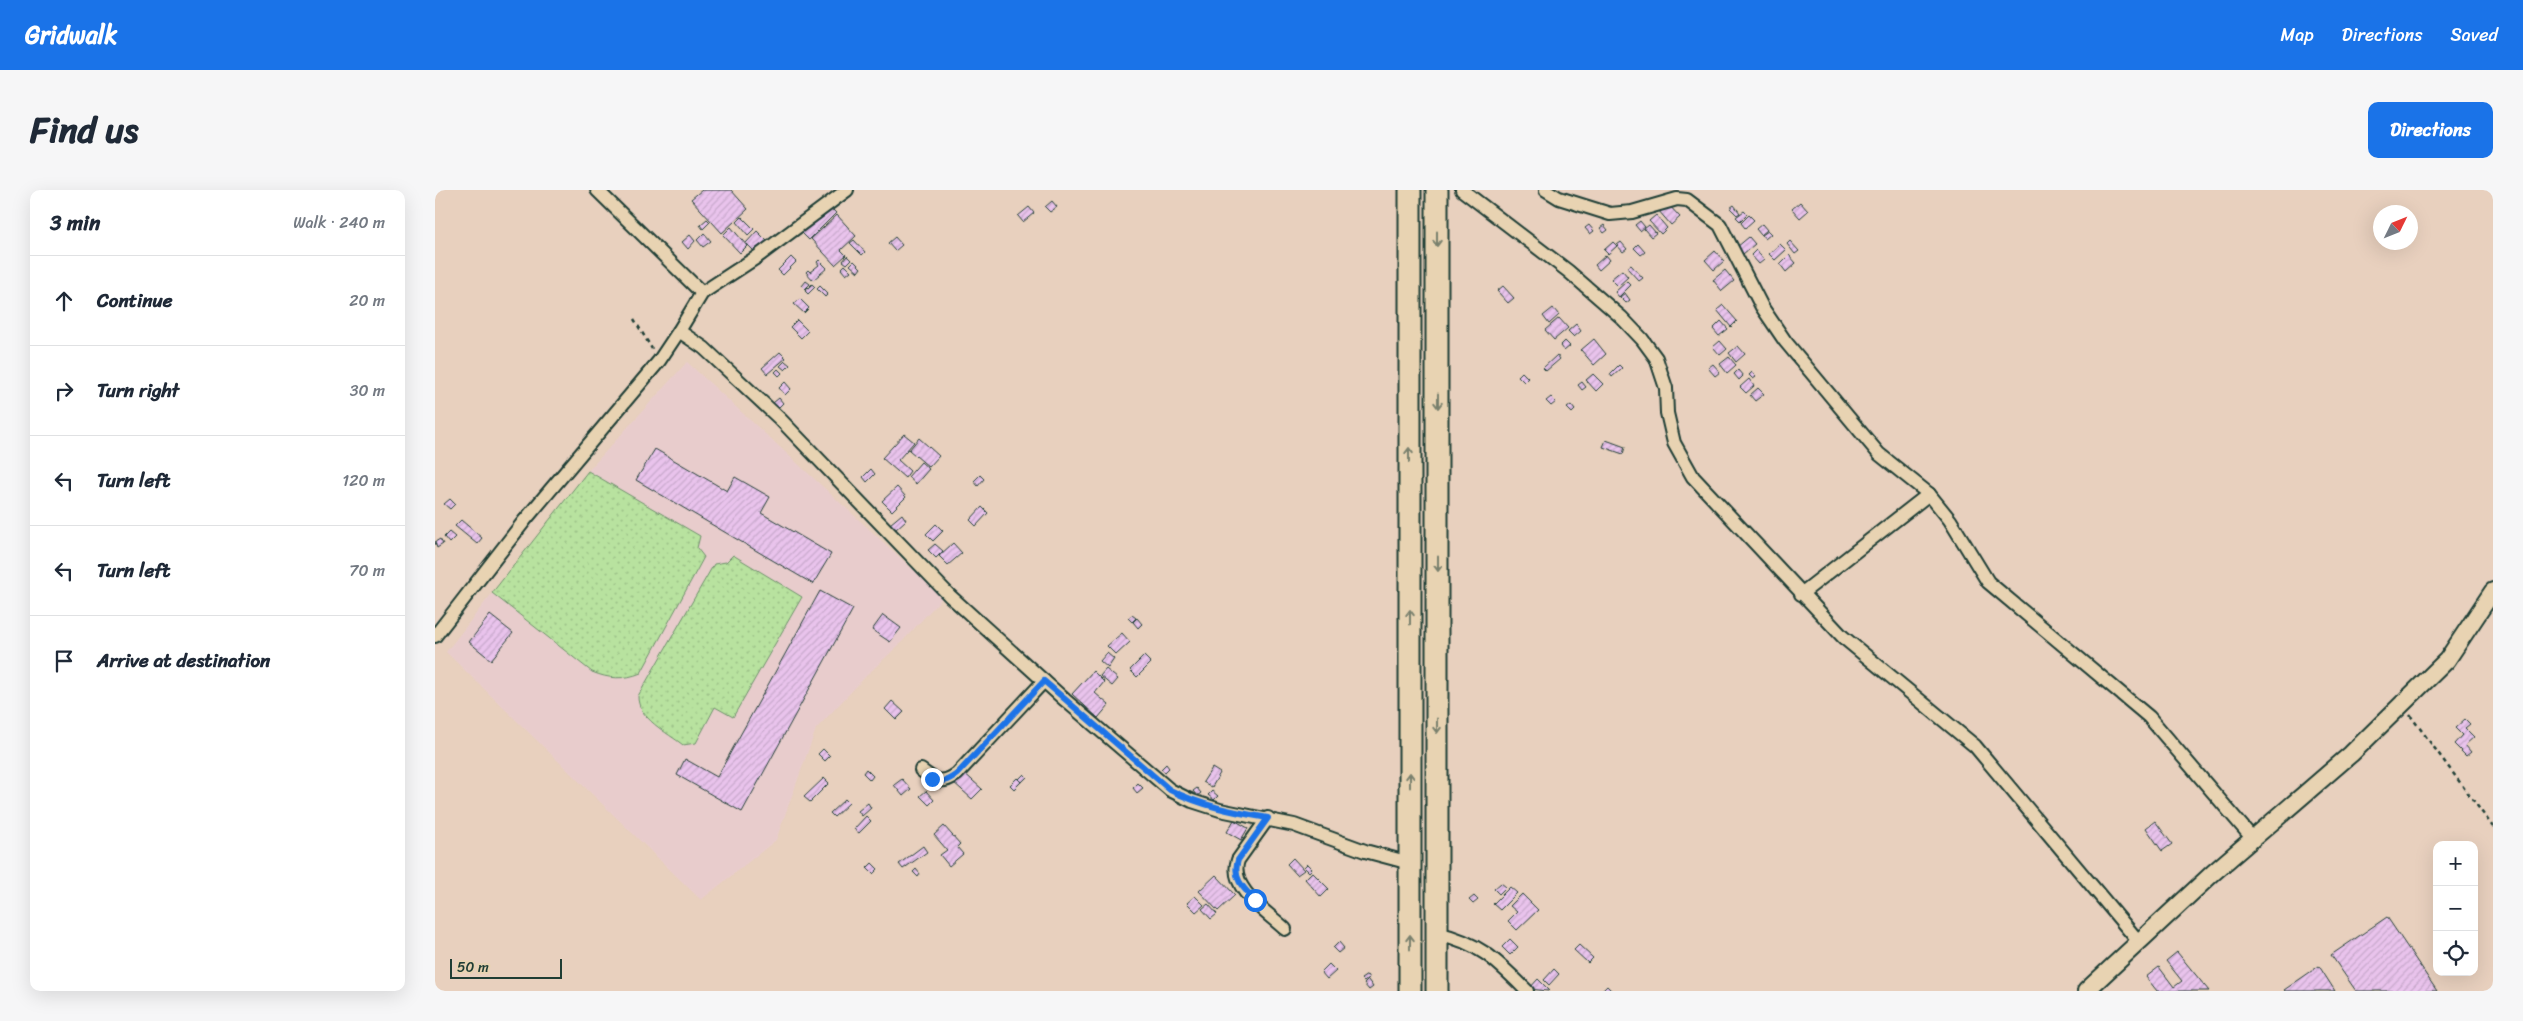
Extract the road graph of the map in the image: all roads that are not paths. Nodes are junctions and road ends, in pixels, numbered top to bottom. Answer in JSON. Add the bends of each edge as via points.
{"nodes":[{"id":1,"x":597,"y":190,"type":"edge"},
{"id":2,"x":847,"y":190,"type":"edge"},
{"id":3,"x":1410,"y":190,"type":"edge"},
{"id":4,"x":1437,"y":190,"type":"edge"},
{"id":5,"x":1462,"y":190,"type":"edge"},
{"id":6,"x":1546,"y":190,"type":"edge"},
{"id":7,"x":702,"y":293,"type":"junction"},
{"id":8,"x":679,"y":331,"type":"junction"},
{"id":9,"x":1929,"y":494,"type":"junction"},
{"id":10,"x":2493,"y":591,"type":"edge"},
{"id":11,"x":1801,"y":594,"type":"junction"},
{"id":12,"x":435,"y":636,"type":"edge"},
{"id":13,"x":1044,"y":681,"type":"junction"},
{"id":14,"x":921,"y":770,"type":"dead end"},
{"id":15,"x":1268,"y":818,"type":"junction"},
{"id":16,"x":2253,"y":839,"type":"junction"},
{"id":17,"x":1410,"y":863,"type":"junction"},
{"id":18,"x":1285,"y":928,"type":"dead end"},
{"id":19,"x":1437,"y":933,"type":"junction"},
{"id":20,"x":2139,"y":942,"type":"junction"},
{"id":21,"x":1410,"y":991,"type":"edge"},
{"id":22,"x":1437,"y":991,"type":"edge"},
{"id":23,"x":1527,"y":991,"type":"edge"},
{"id":24,"x":2086,"y":991,"type":"edge"}],
"edges":[{"from":1,"to":7,"type":"street"},
{"from":2,"to":7,"type":"street","via":[[757,257]]},
{"from":17,"to":3,"type":"highway","one_way":true},
{"from":4,"to":19,"type":"highway","one_way":true},
{"from":5,"to":11,"type":"street","via":[[1568,271],[1642,339],[1656,358],[1666,388],[1667,413],[1674,443],[1693,477]]},
{"from":6,"to":9,"type":"street","via":[[1559,198],[1610,214],[1632,212],[1677,199],[1687,200],[1703,210],[1721,225],[1762,308],[1785,341],[1879,454]]},
{"from":7,"to":8,"type":"street"},
{"from":8,"to":12,"type":"street","via":[[659,361],[525,520]]},
{"from":8,"to":13,"type":"street","via":[[705,348],[780,419],[949,596]]},
{"from":9,"to":11,"type":"street"},
{"from":9,"to":16,"type":"street","via":[[1950,520],[1988,582],[2149,718]]},
{"from":10,"to":16,"type":"street","via":[[2447,660],[2351,754]]},
{"from":11,"to":20,"type":"street","via":[[1843,637],[1975,746]]},
{"from":13,"to":14,"type":"street","via":[[957,774],[940,782]]},
{"from":13,"to":15,"type":"street","via":[[1170,790],[1220,810]]},
{"from":15,"to":17,"type":"street"},
{"from":15,"to":18,"type":"street","via":[[1238,860],[1236,876],[1241,886]]},
{"from":16,"to":20,"type":"street"},
{"from":21,"to":17,"type":"highway","one_way":true},
{"from":19,"to":22,"type":"highway"},
{"from":19,"to":23,"type":"street","via":[[1461,939],[1481,950]]},
{"from":20,"to":24,"type":"street"}]}
